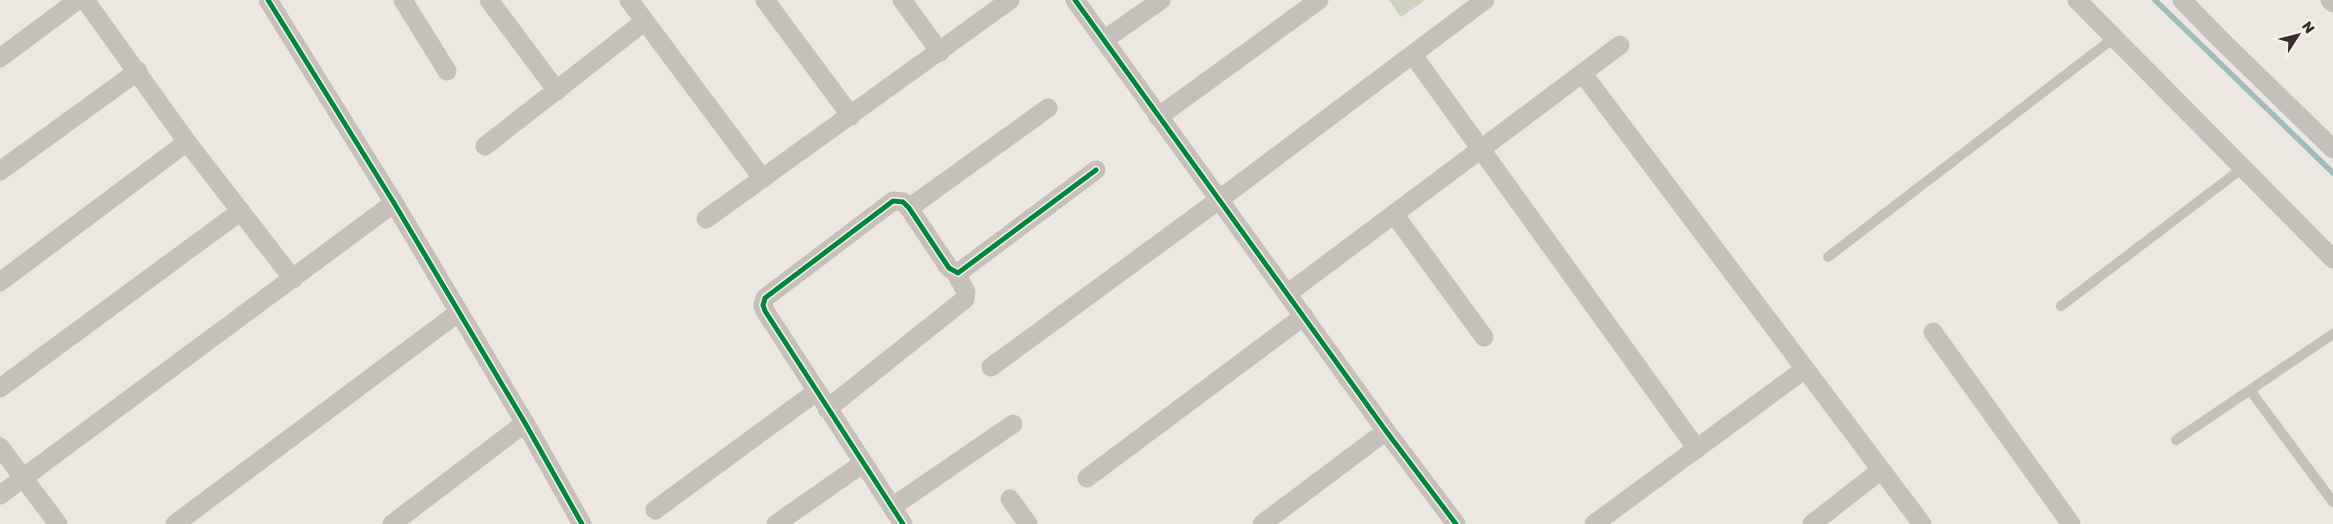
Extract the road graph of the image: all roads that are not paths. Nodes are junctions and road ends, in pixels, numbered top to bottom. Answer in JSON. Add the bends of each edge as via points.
{"nodes":[{"id":1,"x":78,"y":0,"type":"edge"},
{"id":2,"x":85,"y":0,"type":"edge"},
{"id":3,"x":268,"y":0,"type":"edge"},
{"id":4,"x":403,"y":0,"type":"edge"},
{"id":5,"x":489,"y":0,"type":"edge"},
{"id":6,"x":629,"y":0,"type":"edge"},
{"id":7,"x":765,"y":0,"type":"edge"},
{"id":8,"x":902,"y":0,"type":"edge"},
{"id":9,"x":1010,"y":0,"type":"edge"},
{"id":10,"x":1075,"y":0,"type":"edge"},
{"id":11,"x":1162,"y":0,"type":"edge"},
{"id":12,"x":1319,"y":0,"type":"edge"},
{"id":13,"x":1485,"y":0,"type":"edge"},
{"id":14,"x":2077,"y":0,"type":"edge"},
{"id":15,"x":2182,"y":0,"type":"edge"},
{"id":16,"x":2330,"y":0,"type":"edge"},
{"id":17,"x":2333,"y":3,"type":"edge"},
{"id":18,"x":645,"y":21,"type":"junction"},
{"id":19,"x":2115,"y":37,"type":"junction"},
{"id":20,"x":1104,"y":40,"type":"junction"},
{"id":21,"x":1620,"y":45,"type":"dead end"},
{"id":22,"x":940,"y":52,"type":"junction"},
{"id":23,"x":1413,"y":55,"type":"junction"},
{"id":24,"x":0,"y":58,"type":"edge"},
{"id":25,"x":138,"y":71,"type":"junction"},
{"id":26,"x":446,"y":71,"type":"dead end"},
{"id":27,"x":1583,"y":74,"type":"junction"},
{"id":28,"x":556,"y":92,"type":"junction"},
{"id":29,"x":1048,"y":108,"type":"dead end"},
{"id":30,"x":851,"y":116,"type":"junction"},
{"id":31,"x":1158,"y":116,"type":"junction"},
{"id":32,"x":187,"y":142,"type":"junction"},
{"id":33,"x":485,"y":146,"type":"dead end"},
{"id":34,"x":1481,"y":147,"type":"junction"},
{"id":35,"x":2333,"y":149,"type":"edge"},
{"id":36,"x":2244,"y":167,"type":"junction"},
{"id":37,"x":1096,"y":170,"type":"dead end"},
{"id":38,"x":0,"y":171,"type":"edge"},
{"id":39,"x":763,"y":179,"type":"junction"},
{"id":40,"x":1220,"y":199,"type":"junction"},
{"id":41,"x":394,"y":203,"type":"junction"},
{"id":42,"x":909,"y":208,"type":"junction"},
{"id":43,"x":241,"y":211,"type":"junction"},
{"id":44,"x":1394,"y":214,"type":"junction"},
{"id":45,"x":706,"y":219,"type":"dead end"},
{"id":46,"x":1828,"y":257,"type":"dead end"},
{"id":47,"x":2333,"y":258,"type":"edge"},
{"id":48,"x":956,"y":273,"type":"junction"},
{"id":49,"x":294,"y":279,"type":"junction"},
{"id":50,"x":0,"y":282,"type":"edge"},
{"id":51,"x":1287,"y":294,"type":"junction"},
{"id":52,"x":2061,"y":306,"type":"dead end"},
{"id":53,"x":459,"y":312,"type":"junction"},
{"id":54,"x":1304,"y":316,"type":"junction"},
{"id":55,"x":1933,"y":332,"type":"dead end"},
{"id":56,"x":2333,"y":334,"type":"edge"},
{"id":57,"x":1484,"y":337,"type":"dead end"},
{"id":58,"x":991,"y":367,"type":"dead end"},
{"id":59,"x":1805,"y":369,"type":"junction"},
{"id":60,"x":0,"y":388,"type":"edge"},
{"id":61,"x":2250,"y":390,"type":"junction"},
{"id":62,"x":816,"y":392,"type":"junction"},
{"id":63,"x":827,"y":409,"type":"junction"},
{"id":64,"x":525,"y":423,"type":"junction"},
{"id":65,"x":1013,"y":424,"type":"dead end"},
{"id":66,"x":1386,"y":431,"type":"junction"},
{"id":67,"x":2176,"y":440,"type":"dead end"},
{"id":68,"x":0,"y":447,"type":"edge"},
{"id":69,"x":1696,"y":449,"type":"junction"},
{"id":70,"x":862,"y":464,"type":"junction"},
{"id":71,"x":1881,"y":470,"type":"junction"},
{"id":72,"x":23,"y":478,"type":"junction"},
{"id":73,"x":1087,"y":478,"type":"dead end"},
{"id":74,"x":0,"y":495,"type":"edge"},
{"id":75,"x":1010,"y":499,"type":"dead end"},
{"id":76,"x":2333,"y":502,"type":"edge"},
{"id":77,"x":892,"y":507,"type":"junction"},
{"id":78,"x":655,"y":510,"type":"dead end"},
{"id":79,"x":58,"y":524,"type":"edge"},
{"id":80,"x":175,"y":524,"type":"edge"},
{"id":81,"x":392,"y":524,"type":"edge"},
{"id":82,"x":582,"y":524,"type":"edge"},
{"id":83,"x":776,"y":524,"type":"edge"},
{"id":84,"x":902,"y":524,"type":"edge"},
{"id":85,"x":1028,"y":524,"type":"edge"},
{"id":86,"x":1262,"y":524,"type":"edge"},
{"id":87,"x":1456,"y":524,"type":"edge"},
{"id":88,"x":1594,"y":524,"type":"edge"},
{"id":89,"x":1812,"y":524,"type":"edge"},
{"id":90,"x":1922,"y":524,"type":"edge"},
{"id":91,"x":2071,"y":524,"type":"edge"}],
"edges":[{"from":1,"to":24,"type":"street"},
{"from":2,"to":25,"type":"street"},
{"from":3,"to":41,"type":"street"},
{"from":4,"to":26,"type":"street"},
{"from":5,"to":28,"type":"street"},
{"from":6,"to":18,"type":"street"},
{"from":7,"to":30,"type":"street"},
{"from":8,"to":22,"type":"street"},
{"from":9,"to":22,"type":"street"},
{"from":10,"to":20,"type":"street"},
{"from":11,"to":20,"type":"street"},
{"from":12,"to":31,"type":"street"},
{"from":13,"to":23,"type":"street"},
{"from":14,"to":19,"type":"street"},
{"from":15,"to":35,"type":"street"},
{"from":16,"to":17,"type":"street"},
{"from":18,"to":28,"type":"street"},
{"from":18,"to":39,"type":"street"},
{"from":19,"to":36,"type":"street"},
{"from":19,"to":46,"type":"lane"},
{"from":20,"to":31,"type":"street"},
{"from":21,"to":27,"type":"street"},
{"from":22,"to":30,"type":"street"},
{"from":23,"to":34,"type":"street"},
{"from":23,"to":40,"type":"street"},
{"from":25,"to":32,"type":"street"},
{"from":25,"to":38,"type":"street"},
{"from":27,"to":34,"type":"street"},
{"from":27,"to":59,"type":"street"},
{"from":28,"to":33,"type":"street"},
{"from":29,"to":42,"type":"street"},
{"from":30,"to":39,"type":"street"},
{"from":31,"to":40,"type":"street"},
{"from":32,"to":43,"type":"street"},
{"from":32,"to":50,"type":"street"},
{"from":34,"to":44,"type":"street"},
{"from":34,"to":69,"type":"street"},
{"from":36,"to":47,"type":"street"},
{"from":36,"to":52,"type":"lane"},
{"from":37,"to":48,"type":"street","via":[[963,271]]},
{"from":39,"to":45,"type":"street"},
{"from":40,"to":51,"type":"street"},
{"from":40,"to":58,"type":"street"},
{"from":41,"to":49,"type":"street"},
{"from":41,"to":53,"type":"street"},
{"from":42,"to":48,"type":"street","via":[[949,268]]},
{"from":42,"to":62,"type":"street","via":[[898,201],[888,203],[765,298],[762,305],[765,311]]},
{"from":43,"to":49,"type":"street"},
{"from":43,"to":60,"type":"street"},
{"from":44,"to":51,"type":"street"},
{"from":44,"to":57,"type":"street"},
{"from":48,"to":63,"type":"street","via":[[966,292],[966,299]]},
{"from":49,"to":72,"type":"street"},
{"from":51,"to":54,"type":"street"},
{"from":53,"to":64,"type":"street"},
{"from":53,"to":80,"type":"street"},
{"from":54,"to":66,"type":"street"},
{"from":54,"to":73,"type":"street"},
{"from":55,"to":91,"type":"street"},
{"from":56,"to":61,"type":"lane"},
{"from":59,"to":69,"type":"street"},
{"from":59,"to":71,"type":"street"},
{"from":61,"to":67,"type":"lane"},
{"from":61,"to":76,"type":"lane"},
{"from":62,"to":63,"type":"street"},
{"from":62,"to":78,"type":"street"},
{"from":63,"to":70,"type":"street"},
{"from":64,"to":81,"type":"street"},
{"from":64,"to":82,"type":"street"},
{"from":65,"to":77,"type":"street"},
{"from":66,"to":86,"type":"street"},
{"from":66,"to":87,"type":"street"},
{"from":68,"to":72,"type":"street"},
{"from":69,"to":88,"type":"street"},
{"from":70,"to":77,"type":"street"},
{"from":70,"to":83,"type":"street"},
{"from":71,"to":89,"type":"street"},
{"from":71,"to":90,"type":"street"},
{"from":72,"to":74,"type":"street"},
{"from":72,"to":79,"type":"street"},
{"from":75,"to":85,"type":"street"},
{"from":77,"to":84,"type":"street"}]}
